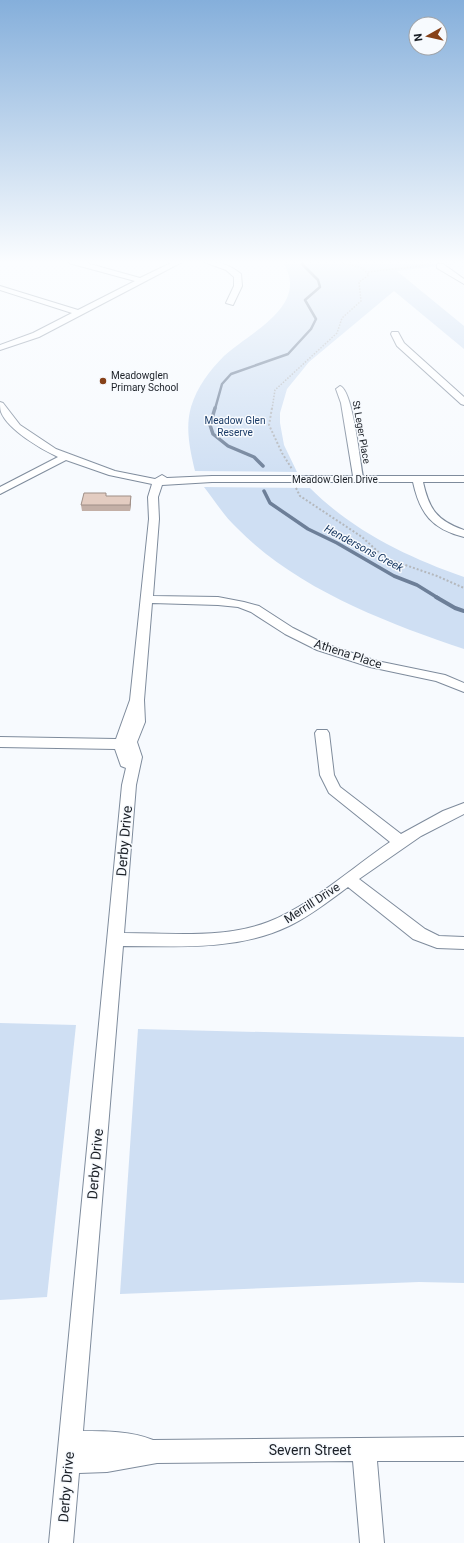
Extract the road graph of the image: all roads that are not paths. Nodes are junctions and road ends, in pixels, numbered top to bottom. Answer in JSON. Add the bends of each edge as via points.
{"nodes":[{"id":1,"x":42,"y":333,"type":"edge"},
{"id":2,"x":395,"y":334,"type":"dead end"},
{"id":3,"x":0,"y":347,"type":"edge"},
{"id":4,"x":340,"y":389,"type":"dead end"},
{"id":5,"x":0,"y":397,"type":"edge"},
{"id":6,"x":464,"y":402,"type":"edge"},
{"id":7,"x":0,"y":405,"type":"edge"},
{"id":8,"x":28,"y":435,"type":"junction"},
{"id":9,"x":65,"y":457,"type":"junction"},
{"id":10,"x":358,"y":480,"type":"junction"},
{"id":11,"x":418,"y":480,"type":"junction"},
{"id":12,"x":462,"y":480,"type":"edge"},
{"id":13,"x":161,"y":481,"type":"junction"},
{"id":14,"x":0,"y":492,"type":"edge"},
{"id":15,"x":464,"y":534,"type":"edge"},
{"id":16,"x":146,"y":601,"type":"junction"},
{"id":17,"x":464,"y":688,"type":"edge"},
{"id":18,"x":322,"y":733,"type":"dead end"},
{"id":19,"x":0,"y":742,"type":"edge"},
{"id":20,"x":124,"y":742,"type":"junction"},
{"id":21,"x":464,"y":808,"type":"edge"},
{"id":22,"x":402,"y":843,"type":"junction"},
{"id":23,"x":348,"y":879,"type":"junction"},
{"id":24,"x":116,"y":939,"type":"junction"},
{"id":25,"x":464,"y":943,"type":"edge"},
{"id":26,"x":464,"y":1449,"type":"edge"},
{"id":27,"x":364,"y":1450,"type":"junction"},
{"id":28,"x":69,"y":1452,"type":"junction"},
{"id":29,"x":60,"y":1543,"type":"edge"},
{"id":30,"x":372,"y":1543,"type":"edge"}],
"edges":[{"from":1,"to":3,"type":"street"},
{"from":2,"to":6,"type":"street","via":[[400,344]]},
{"from":4,"to":10,"type":"street","name":"St Leger Place","via":[[346,403]]},
{"from":5,"to":8,"type":"street","name":"Meadow Glen Drive","via":[[16,415]]},
{"from":7,"to":8,"type":"street","name":"Meadow Glen Drive","via":[[12,423]]},
{"from":8,"to":9,"type":"street","name":"Meadow Glen Drive","via":[[42,446]]},
{"from":9,"to":13,"type":"street","name":"Meadow Glen Drive","via":[[97,468]]},
{"from":9,"to":14,"type":"street"},
{"from":10,"to":11,"type":"street","name":"Meadow Glen Drive"},
{"from":10,"to":13,"type":"street","name":"Meadow Glen Drive"},
{"from":11,"to":12,"type":"street","name":"Meadow Glen Drive"},
{"from":11,"to":15,"type":"street","via":[[427,511],[440,523]]},
{"from":13,"to":16,"type":"street","via":[[162,498],[154,519]]},
{"from":16,"to":17,"type":"street","name":"Athena Place","via":[[218,601],[248,606],[322,647],[366,662],[440,678]]},
{"from":16,"to":20,"type":"street","via":[[137,700],[138,730]]},
{"from":18,"to":22,"type":"street","via":[[327,775],[334,790]]},
{"from":19,"to":20,"type":"street"},
{"from":20,"to":24,"type":"street","name":"Derby Drive","via":[[135,758],[129,785]]},
{"from":21,"to":22,"type":"street","name":"Merrill Drive","via":[[434,822]]},
{"from":22,"to":23,"type":"street","name":"Merrill Drive"},
{"from":23,"to":24,"type":"street","name":"Merrill Drive","via":[[291,918],[256,932],[211,938]]},
{"from":23,"to":25,"type":"street","via":[[419,934],[437,942]]},
{"from":24,"to":28,"type":"street","name":"Derby Drive"},
{"from":26,"to":27,"type":"street","name":"Severn Street"},
{"from":27,"to":28,"type":"street","name":"Severn Street","via":[[157,1451],[107,1460]]},
{"from":27,"to":30,"type":"street"},
{"from":28,"to":29,"type":"street","name":"Derby Drive"}]}
